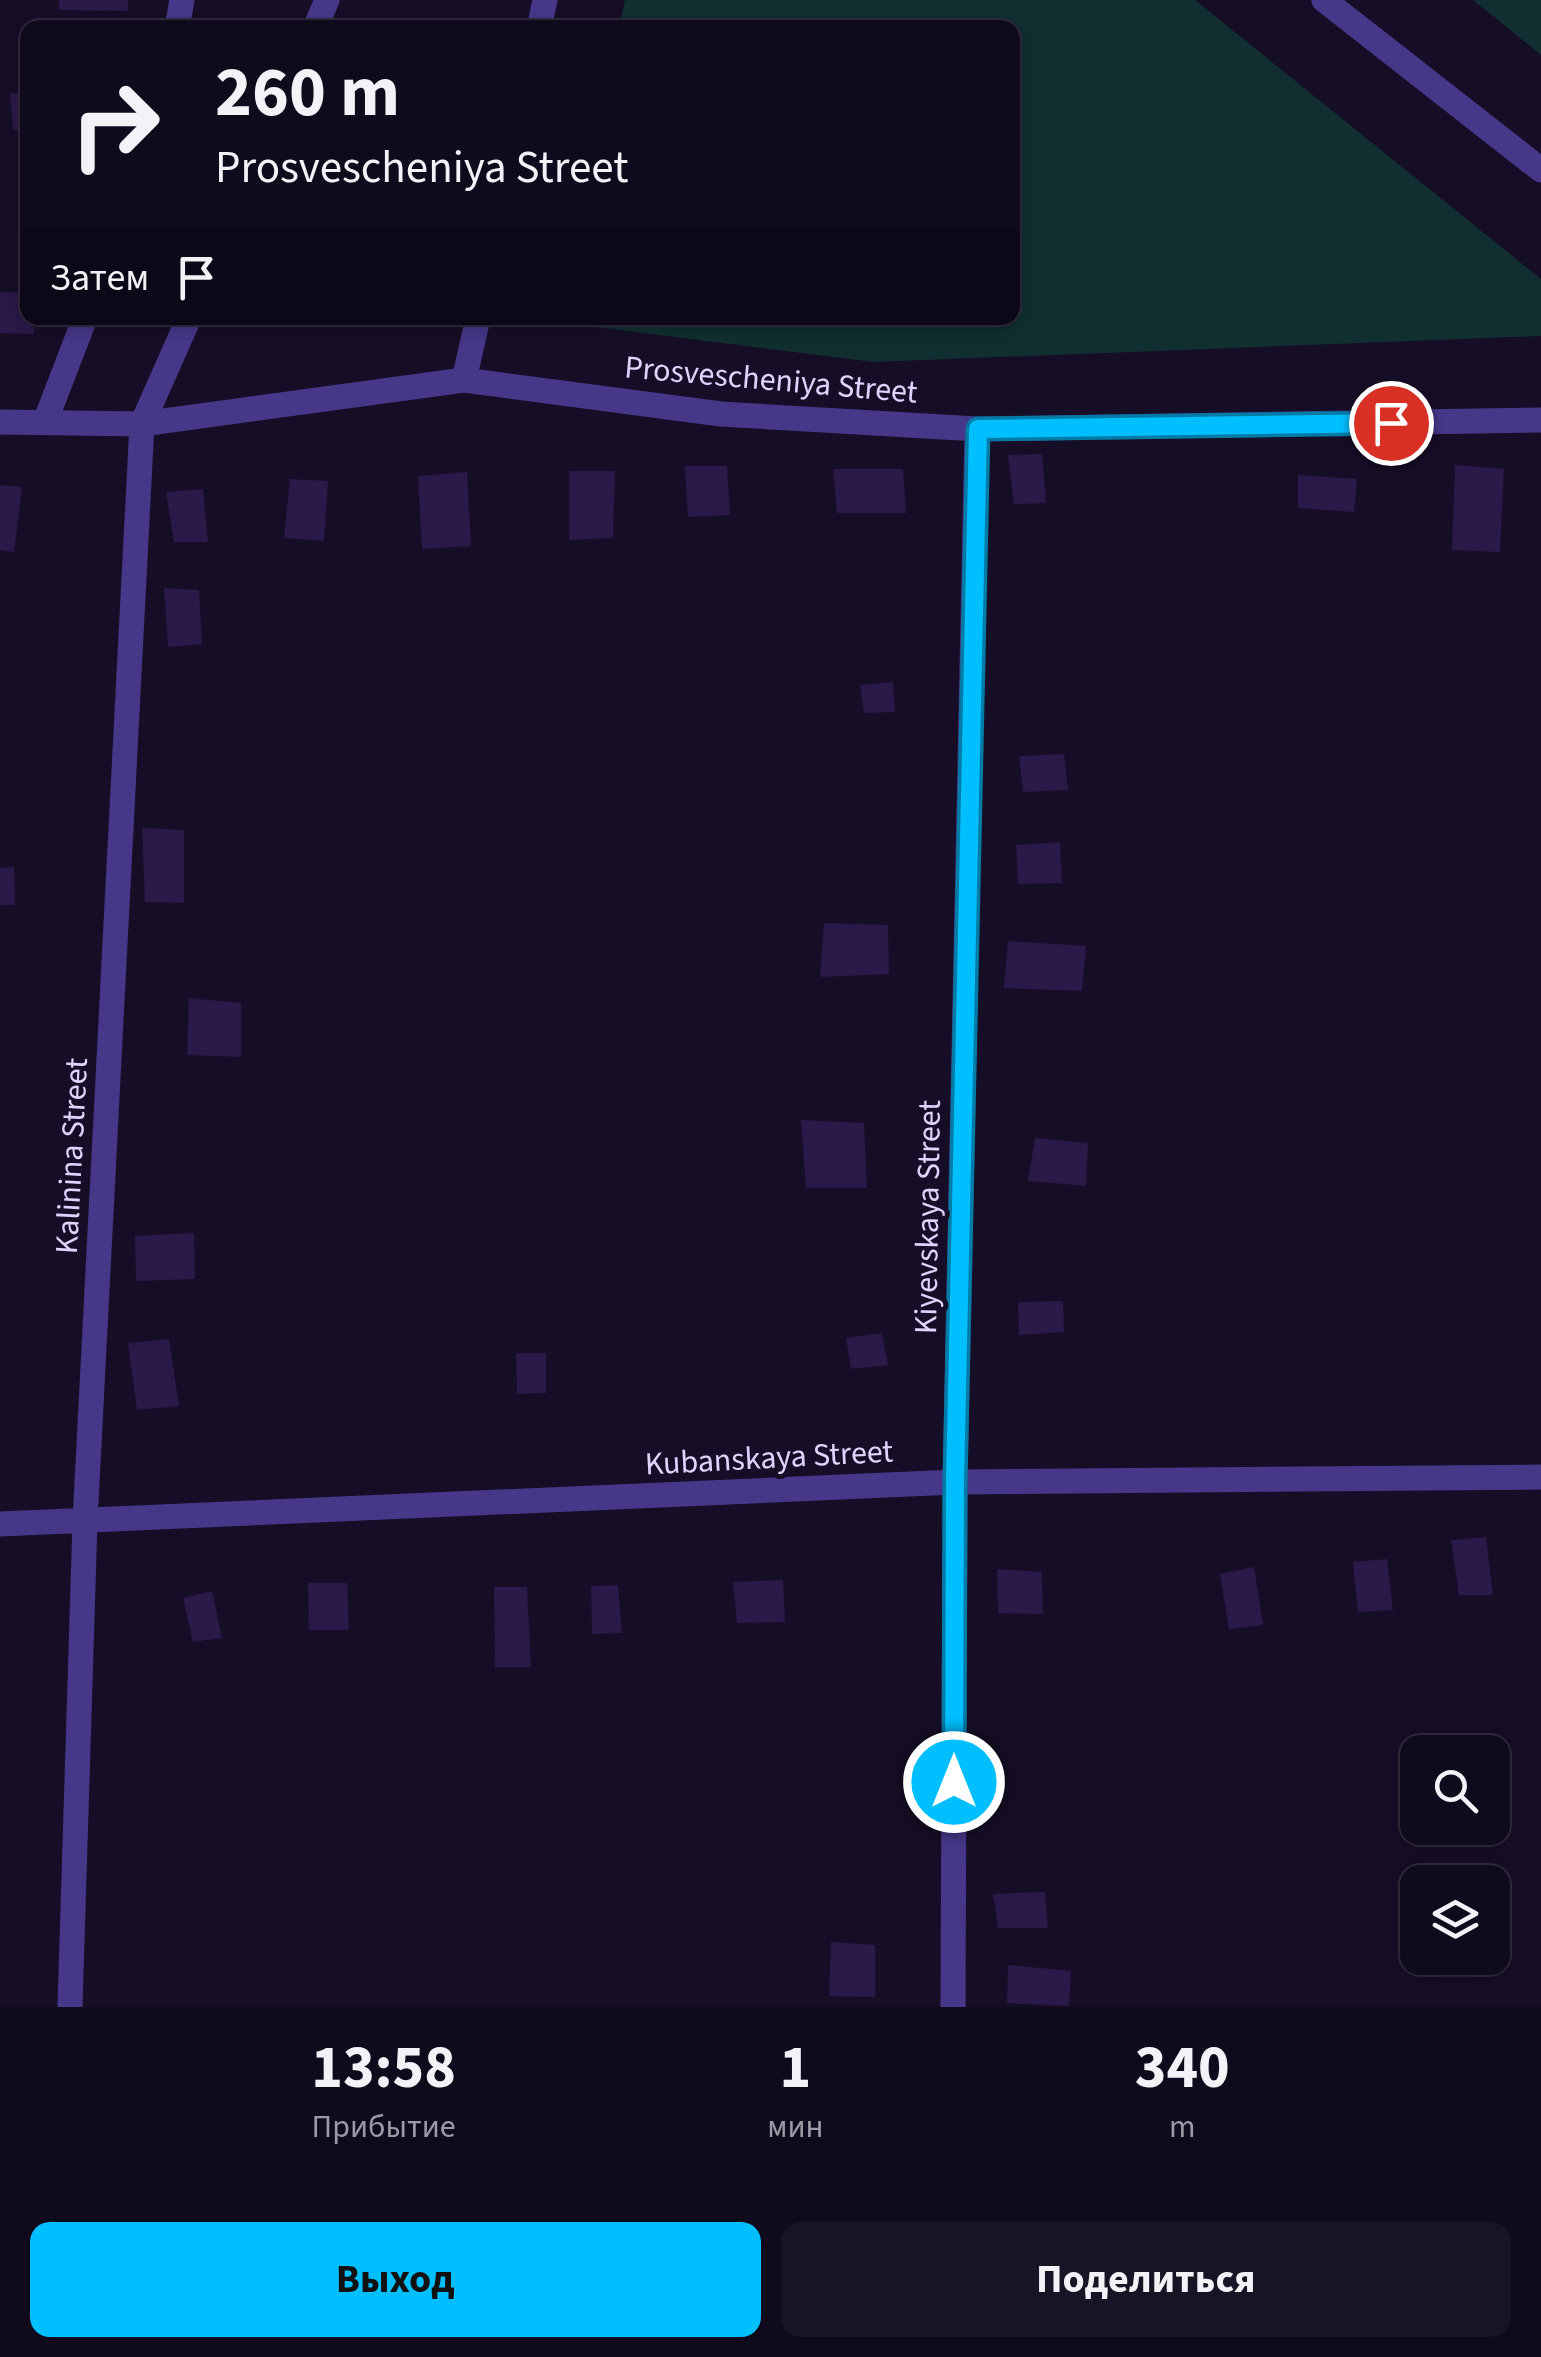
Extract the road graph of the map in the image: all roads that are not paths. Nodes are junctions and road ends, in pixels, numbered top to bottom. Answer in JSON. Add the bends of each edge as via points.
{"nodes":[{"id":1,"x":1324,"y":0,"type":"edge"},
{"id":2,"x":1541,"y":170,"type":"edge"},
{"id":3,"x":82,"y":325,"type":"edge"},
{"id":4,"x":185,"y":325,"type":"edge"},
{"id":5,"x":476,"y":325,"type":"edge"},
{"id":6,"x":464,"y":380,"type":"junction"},
{"id":7,"x":1541,"y":420,"type":"edge"},
{"id":8,"x":0,"y":422,"type":"edge"},
{"id":9,"x":45,"y":422,"type":"junction"},
{"id":10,"x":142,"y":424,"type":"junction"},
{"id":11,"x":978,"y":429,"type":"junction"},
{"id":12,"x":1541,"y":1477,"type":"edge"},
{"id":13,"x":955,"y":1482,"type":"junction"},
{"id":14,"x":85,"y":1521,"type":"junction"},
{"id":15,"x":0,"y":1524,"type":"edge"},
{"id":16,"x":70,"y":2007,"type":"edge"},
{"id":17,"x":952,"y":2007,"type":"edge"}],
"edges":[{"from":1,"to":2,"type":"street"},
{"from":3,"to":9,"type":"street"},
{"from":4,"to":10,"type":"street","name":"Kalinina Street"},
{"from":5,"to":6,"type":"street"},
{"from":6,"to":10,"type":"street","name":"Prosvescheniya Street"},
{"from":6,"to":11,"type":"street","name":"Prosvescheniya Street","via":[[721,414]]},
{"from":7,"to":11,"type":"street","name":"Prosvescheniya Street"},
{"from":8,"to":9,"type":"street","name":"Prosvescheniya Street"},
{"from":9,"to":10,"type":"street","name":"Prosvescheniya Street"},
{"from":10,"to":14,"type":"street","name":"Kalinina Street"},
{"from":11,"to":13,"type":"street","name":"Kiyevskaya Street"},
{"from":12,"to":13,"type":"street","name":"Kubanskaya Street"},
{"from":13,"to":14,"type":"street","name":"Kubanskaya Street"},
{"from":13,"to":17,"type":"street","name":"Kiyevskaya Street"},
{"from":14,"to":15,"type":"street","name":"Kubanskaya Street"},
{"from":14,"to":16,"type":"street","name":"Kalinina Street"}]}
